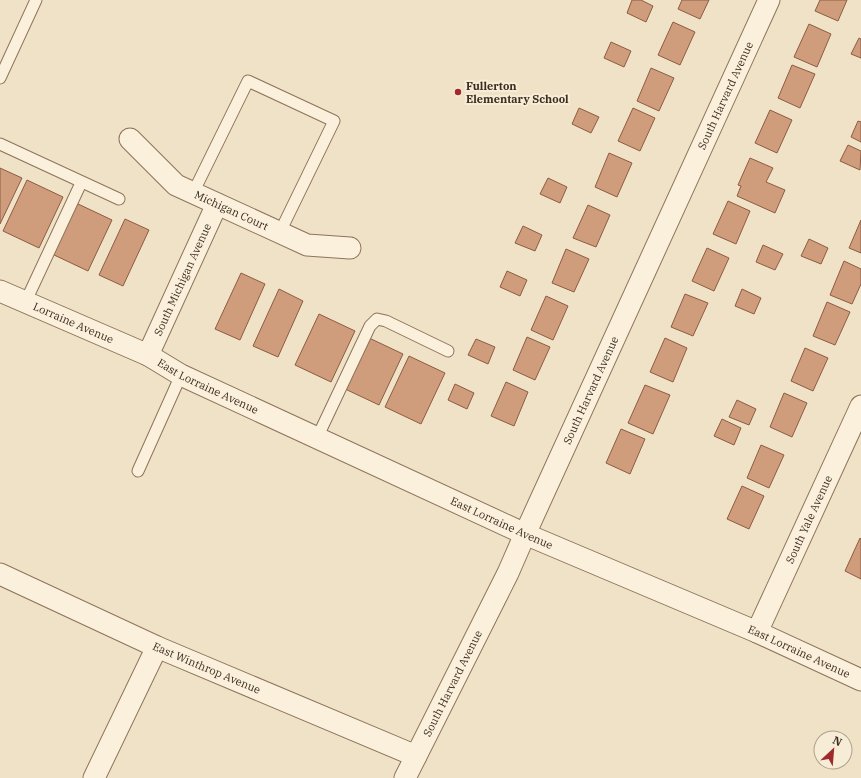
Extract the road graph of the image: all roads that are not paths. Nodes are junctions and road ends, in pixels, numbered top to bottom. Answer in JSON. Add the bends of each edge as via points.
{"nodes":[{"id":1,"x":36,"y":0,"type":"edge"},
{"id":2,"x":769,"y":0,"type":"edge"},
{"id":3,"x":0,"y":78,"type":"edge"},
{"id":4,"x":130,"y":138,"type":"dead end"},
{"id":5,"x":0,"y":144,"type":"edge"},
{"id":6,"x":81,"y":183,"type":"junction"},
{"id":7,"x":194,"y":193,"type":"junction"},
{"id":8,"x":118,"y":199,"type":"dead end"},
{"id":9,"x":217,"y":204,"type":"junction"},
{"id":10,"x":280,"y":232,"type":"junction"},
{"id":11,"x":350,"y":248,"type":"dead end"},
{"id":12,"x":0,"y":292,"type":"edge"},
{"id":13,"x":25,"y":303,"type":"junction"},
{"id":14,"x":448,"y":351,"type":"dead end"},
{"id":15,"x":148,"y":355,"type":"junction"},
{"id":16,"x":181,"y":375,"type":"junction"},
{"id":17,"x":861,"y":406,"type":"edge"},
{"id":18,"x":318,"y":438,"type":"junction"},
{"id":19,"x":138,"y":471,"type":"dead end"},
{"id":20,"x":525,"y":534,"type":"junction"},
{"id":21,"x":0,"y":574,"type":"edge"},
{"id":22,"x":757,"y":632,"type":"junction"},
{"id":23,"x":157,"y":647,"type":"junction"},
{"id":24,"x":861,"y":680,"type":"edge"},
{"id":25,"x":416,"y":756,"type":"junction"},
{"id":26,"x":94,"y":778,"type":"edge"},
{"id":27,"x":405,"y":778,"type":"edge"}],
"edges":[{"from":1,"to":3,"type":"lane"},
{"from":2,"to":20,"type":"street","name":"South Harvard Avenue"},
{"from":4,"to":7,"type":"street","name":"Michigan Court","via":[[176,185]]},
{"from":5,"to":6,"type":"lane"},
{"from":6,"to":8,"type":"lane"},
{"from":6,"to":13,"type":"lane"},
{"from":7,"to":9,"type":"street","name":"Michigan Court"},
{"from":7,"to":10,"type":"lane","via":[[248,81],[334,121]]},
{"from":9,"to":10,"type":"street","name":"Michigan Court"},
{"from":9,"to":15,"type":"street","name":"South Michigan Avenue"},
{"from":10,"to":11,"type":"street","name":"Michigan Court","via":[[307,245]]},
{"from":12,"to":13,"type":"street","name":"Lorraine Avenue"},
{"from":13,"to":15,"type":"street","name":"Lorraine Avenue"},
{"from":14,"to":18,"type":"lane","via":[[377,319],[370,326]]},
{"from":15,"to":16,"type":"street","name":"East Lorraine Avenue"},
{"from":16,"to":18,"type":"street","name":"East Lorraine Avenue"},
{"from":16,"to":19,"type":"lane"},
{"from":17,"to":22,"type":"street","name":"South Yale Avenue"},
{"from":18,"to":20,"type":"street","name":"East Lorraine Avenue"},
{"from":20,"to":22,"type":"street","name":"East Lorraine Avenue"},
{"from":20,"to":25,"type":"street","name":"South Harvard Avenue"},
{"from":21,"to":23,"type":"street","name":"East Winthrop Avenue"},
{"from":22,"to":24,"type":"street","name":"East Lorraine Avenue"},
{"from":23,"to":25,"type":"street","name":"East Winthrop Avenue"},
{"from":23,"to":26,"type":"street"},
{"from":25,"to":27,"type":"street","name":"South Harvard Avenue"}]}
